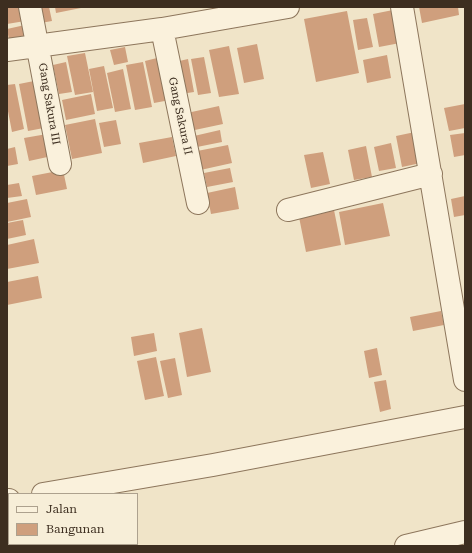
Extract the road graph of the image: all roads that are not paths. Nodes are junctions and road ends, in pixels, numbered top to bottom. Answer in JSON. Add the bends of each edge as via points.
{"nodes":[{"id":1,"x":30,"y":7,"type":"edge"},
{"id":2,"x":288,"y":7,"type":"edge"},
{"id":3,"x":402,"y":7,"type":"edge"},
{"id":4,"x":251,"y":10,"type":"edge"},
{"id":5,"x":162,"y":29,"type":"junction"},
{"id":6,"x":38,"y":45,"type":"junction"},
{"id":7,"x":7,"y":50,"type":"edge"},
{"id":8,"x":60,"y":164,"type":"dead end"},
{"id":9,"x":431,"y":174,"type":"junction"},
{"id":10,"x":198,"y":203,"type":"dead end"},
{"id":11,"x":288,"y":210,"type":"dead end"},
{"id":12,"x":465,"y":380,"type":"edge"},
{"id":13,"x":465,"y":417,"type":"edge"},
{"id":14,"x":49,"y":493,"type":"edge"},
{"id":15,"x":465,"y":532,"type":"edge"},
{"id":16,"x":406,"y":546,"type":"edge"}],
"edges":[{"from":1,"to":6,"type":"street","name":"Gang Sakura III"},
{"from":2,"to":4,"type":"street"},
{"from":3,"to":9,"type":"street"},
{"from":4,"to":5,"type":"street"},
{"from":5,"to":6,"type":"street"},
{"from":5,"to":10,"type":"street","name":"Gang Sakura II"},
{"from":6,"to":7,"type":"street"},
{"from":6,"to":8,"type":"street","name":"Gang Sakura III"},
{"from":9,"to":11,"type":"street"},
{"from":9,"to":12,"type":"street"},
{"from":13,"to":14,"type":"street"},
{"from":15,"to":16,"type":"street"}]}
